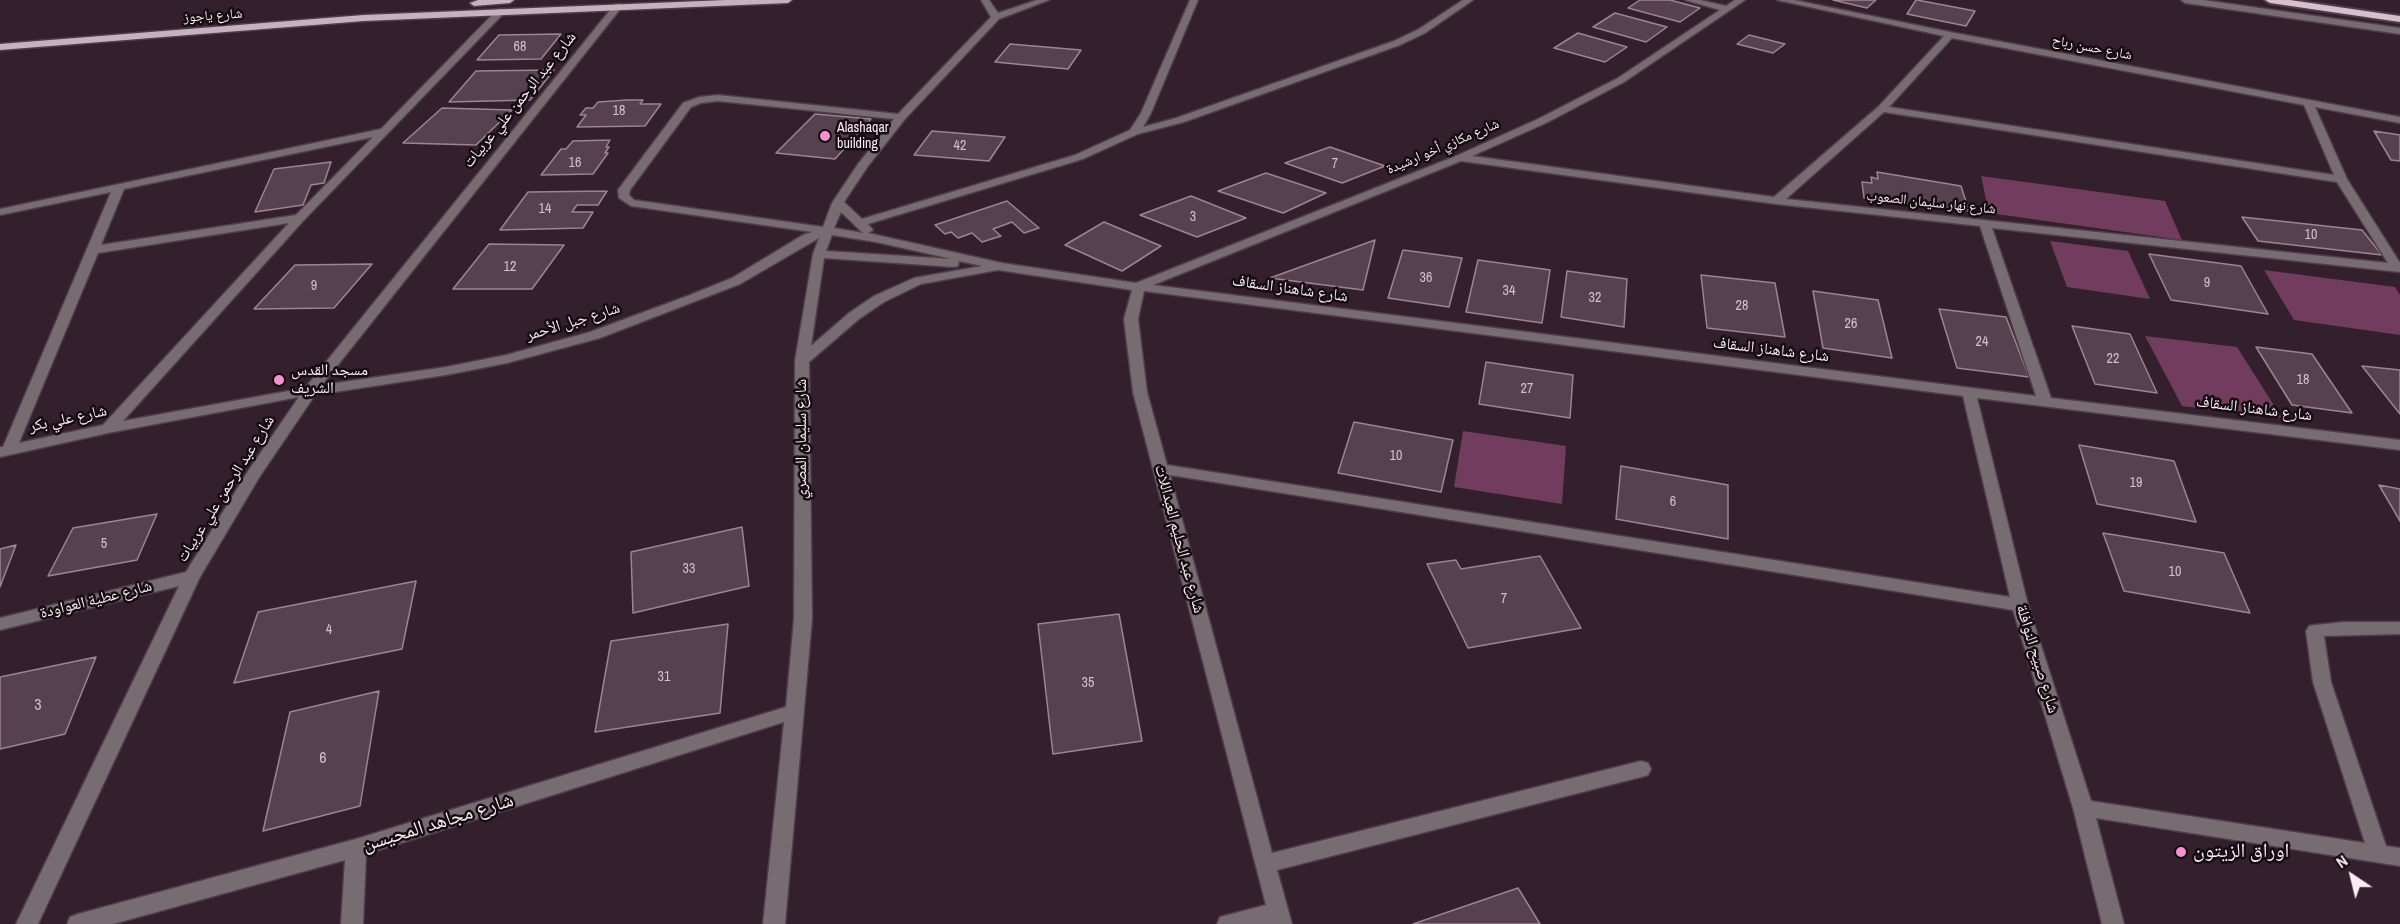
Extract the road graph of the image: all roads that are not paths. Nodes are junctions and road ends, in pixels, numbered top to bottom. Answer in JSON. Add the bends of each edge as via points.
{"nodes":[{"id":1,"x":510,"y":0,"type":"edge"},
{"id":2,"x":788,"y":0,"type":"edge"},
{"id":3,"x":986,"y":0,"type":"edge"},
{"id":4,"x":1045,"y":0,"type":"edge"},
{"id":5,"x":1194,"y":0,"type":"edge"},
{"id":6,"x":1469,"y":0,"type":"edge"},
{"id":7,"x":1689,"y":0,"type":"edge"},
{"id":8,"x":1741,"y":0,"type":"edge"},
{"id":9,"x":1781,"y":0,"type":"edge"},
{"id":10,"x":2185,"y":0,"type":"edge"},
{"id":11,"x":2270,"y":0,"type":"edge"},
{"id":12,"x":618,"y":6,"type":"junction"},
{"id":13,"x":1726,"y":9,"type":"junction"},
{"id":14,"x":501,"y":11,"type":"junction"},
{"id":15,"x":996,"y":17,"type":"junction"},
{"id":16,"x":2400,"y":19,"type":"edge"},
{"id":17,"x":2400,"y":31,"type":"edge"},
{"id":18,"x":1950,"y":35,"type":"junction"},
{"id":19,"x":0,"y":39,"type":"edge"},
{"id":20,"x":0,"y":47,"type":"edge"},
{"id":21,"x":2308,"y":102,"type":"junction"},
{"id":22,"x":1882,"y":109,"type":"junction"},
{"id":23,"x":901,"y":117,"type":"junction"},
{"id":24,"x":2400,"y":120,"type":"edge"},
{"id":25,"x":385,"y":131,"type":"junction"},
{"id":26,"x":1134,"y":132,"type":"junction"},
{"id":27,"x":1460,"y":158,"type":"junction"},
{"id":28,"x":2341,"y":179,"type":"junction"},
{"id":29,"x":120,"y":185,"type":"junction"},
{"id":30,"x":1776,"y":201,"type":"junction"},
{"id":31,"x":838,"y":203,"type":"junction"},
{"id":32,"x":0,"y":212,"type":"edge"},
{"id":33,"x":300,"y":219,"type":"junction"},
{"id":34,"x":860,"y":223,"type":"junction"},
{"id":35,"x":1985,"y":225,"type":"junction"},
{"id":36,"x":828,"y":231,"type":"junction"},
{"id":37,"x":876,"y":238,"type":"junction"},
{"id":38,"x":93,"y":250,"type":"junction"},
{"id":39,"x":819,"y":254,"type":"junction"},
{"id":40,"x":1002,"y":267,"type":"junction"},
{"id":41,"x":2398,"y":268,"type":"edge"},
{"id":42,"x":1139,"y":286,"type":"junction"},
{"id":43,"x":802,"y":360,"type":"junction"},
{"id":44,"x":310,"y":391,"type":"junction"},
{"id":45,"x":1969,"y":392,"type":"junction"},
{"id":46,"x":2045,"y":402,"type":"junction"},
{"id":47,"x":108,"y":428,"type":"junction"},
{"id":48,"x":2400,"y":445,"type":"edge"},
{"id":49,"x":5,"y":451,"type":"edge"},
{"id":50,"x":1161,"y":469,"type":"junction"},
{"id":51,"x":192,"y":577,"type":"junction"},
{"id":52,"x":2020,"y":605,"type":"junction"},
{"id":53,"x":0,"y":624,"type":"edge"},
{"id":54,"x":2400,"y":628,"type":"edge"},
{"id":55,"x":795,"y":711,"type":"junction"},
{"id":56,"x":1641,"y":769,"type":"dead end"},
{"id":57,"x":2083,"y":807,"type":"junction"},
{"id":58,"x":356,"y":848,"type":"junction"},
{"id":59,"x":2379,"y":854,"type":"junction"},
{"id":60,"x":2400,"y":857,"type":"edge"},
{"id":61,"x":1264,"y":864,"type":"junction"},
{"id":62,"x":1279,"y":918,"type":"edge"},
{"id":63,"x":27,"y":924,"type":"edge"},
{"id":64,"x":78,"y":924,"type":"edge"},
{"id":65,"x":352,"y":924,"type":"edge"},
{"id":66,"x":774,"y":924,"type":"edge"},
{"id":67,"x":1228,"y":924,"type":"edge"},
{"id":68,"x":2113,"y":924,"type":"edge"}],
"edges":[{"from":1,"to":19,"type":"main road","name":"شارع ياجوز"},
{"from":2,"to":12,"type":"main road","name":"شارع ياجوز"},
{"from":3,"to":15,"type":"street"},
{"from":4,"to":15,"type":"street","name":"شارع سليمان المصري"},
{"from":5,"to":26,"type":"street","via":[[1146,113]]},
{"from":6,"to":26,"type":"street","via":[[1397,43],[1180,120]]},
{"from":7,"to":13,"type":"street"},
{"from":8,"to":13,"type":"street","name":"شارع مكازي أخو ارشيدة"},
{"from":9,"to":18,"type":"street","name":"شارع حسن رباح"},
{"from":10,"to":17,"type":"street"},
{"from":11,"to":16,"type":"highway"},
{"from":12,"to":14,"type":"main road","name":"شارع ياجوز"},
{"from":12,"to":44,"type":"street","name":"شارع عبد الرحمن علي عربيات"},
{"from":13,"to":27,"type":"street","name":"شارع مكازي أخو ارشيدة","via":[[1621,80]]},
{"from":14,"to":20,"type":"main road","name":"شارع ياجوز"},
{"from":14,"to":25,"type":"street"},
{"from":15,"to":23,"type":"street","name":"شارع سليمان المصري"},
{"from":18,"to":21,"type":"street","name":"شارع حسن رباح"},
{"from":18,"to":22,"type":"street"},
{"from":21,"to":24,"type":"street","name":"شارع حسن رباح"},
{"from":21,"to":28,"type":"street"},
{"from":22,"to":28,"type":"street"},
{"from":22,"to":30,"type":"street"},
{"from":23,"to":31,"type":"street","name":"شارع سليمان المصري"},
{"from":23,"to":36,"type":"street","via":[[718,98],[699,100],[687,105],[624,190],[623,196],[632,203]]},
{"from":25,"to":29,"type":"street"},
{"from":25,"to":33,"type":"street"},
{"from":26,"to":34,"type":"street","via":[[1079,157]]},
{"from":27,"to":30,"type":"street","name":"شارع نهار سليمان الصعوب"},
{"from":27,"to":42,"type":"street","name":"شارع مكازي أخو ارشيدة"},
{"from":28,"to":41,"type":"street"},
{"from":29,"to":32,"type":"street"},
{"from":29,"to":38,"type":"street","name":"شارع علي بكر"},
{"from":30,"to":35,"type":"street","name":"شارع نهار سليمان الصعوب"},
{"from":31,"to":34,"type":"street"},
{"from":31,"to":36,"type":"street","name":"شارع سليمان المصري"},
{"from":33,"to":38,"type":"street"},
{"from":33,"to":47,"type":"street"},
{"from":34,"to":37,"type":"street"},
{"from":35,"to":41,"type":"street","name":"شارع نهار سليمان الصعوب"},
{"from":35,"to":46,"type":"street"},
{"from":36,"to":37,"type":"street"},
{"from":36,"to":39,"type":"street","name":"شارع سليمان المصري"},
{"from":36,"to":44,"type":"street","name":"شارع جبل الأحمر","via":[[807,238],[736,281],[595,334],[446,372]]},
{"from":37,"to":40,"type":"street"},
{"from":38,"to":49,"type":"street","name":"شارع علي بكر"},
{"from":39,"to":40,"type":"street"},
{"from":39,"to":43,"type":"street","name":"شارع سليمان المصري"},
{"from":40,"to":42,"type":"street"},
{"from":40,"to":43,"type":"street","via":[[918,281],[879,299]]},
{"from":42,"to":45,"type":"street","name":"شارع شاهناز السقاف","via":[[1342,315]]},
{"from":42,"to":50,"type":"street","name":"شارع عبد الحليم العبداللات","via":[[1131,319],[1140,392]]},
{"from":43,"to":55,"type":"street","name":"شارع سليمان المصري","via":[[804,619]]},
{"from":44,"to":47,"type":"street","name":"شارع علي بكر"},
{"from":44,"to":51,"type":"street","name":"شارع عبد الرحمن علي عربيات"},
{"from":45,"to":46,"type":"street","name":"شارع شاهناز السقاف"},
{"from":45,"to":52,"type":"street","name":"شارع صبيح النوافلة"},
{"from":46,"to":48,"type":"street","name":"شارع شاهناز السقاف"},
{"from":47,"to":49,"type":"street","name":"شارع علي بكر"},
{"from":50,"to":52,"type":"street"},
{"from":50,"to":61,"type":"street","name":"شارع عبد الحليم العبداللات"},
{"from":51,"to":53,"type":"street","name":"شارع عطية العواودة"},
{"from":51,"to":63,"type":"street","name":"شارع عبد الرحمن علي عربيات"},
{"from":52,"to":57,"type":"street","name":"شارع صبيح النوافلة"},
{"from":54,"to":59,"type":"street","via":[[2315,631],[2322,682]]},
{"from":55,"to":58,"type":"street","name":"شارع مجاهد المحيسن"},
{"from":55,"to":66,"type":"street","name":"شارع سليمان المصري"},
{"from":56,"to":61,"type":"street"},
{"from":57,"to":59,"type":"street"},
{"from":57,"to":68,"type":"street","name":"شارع صبيح النوافلة"},
{"from":58,"to":64,"type":"street","name":"شارع مجاهد المحيسن"},
{"from":58,"to":65,"type":"street"},
{"from":59,"to":60,"type":"street"},
{"from":61,"to":62,"type":"street","name":"شارع عبد الحليم العبداللات"},
{"from":62,"to":67,"type":"street"}]}
